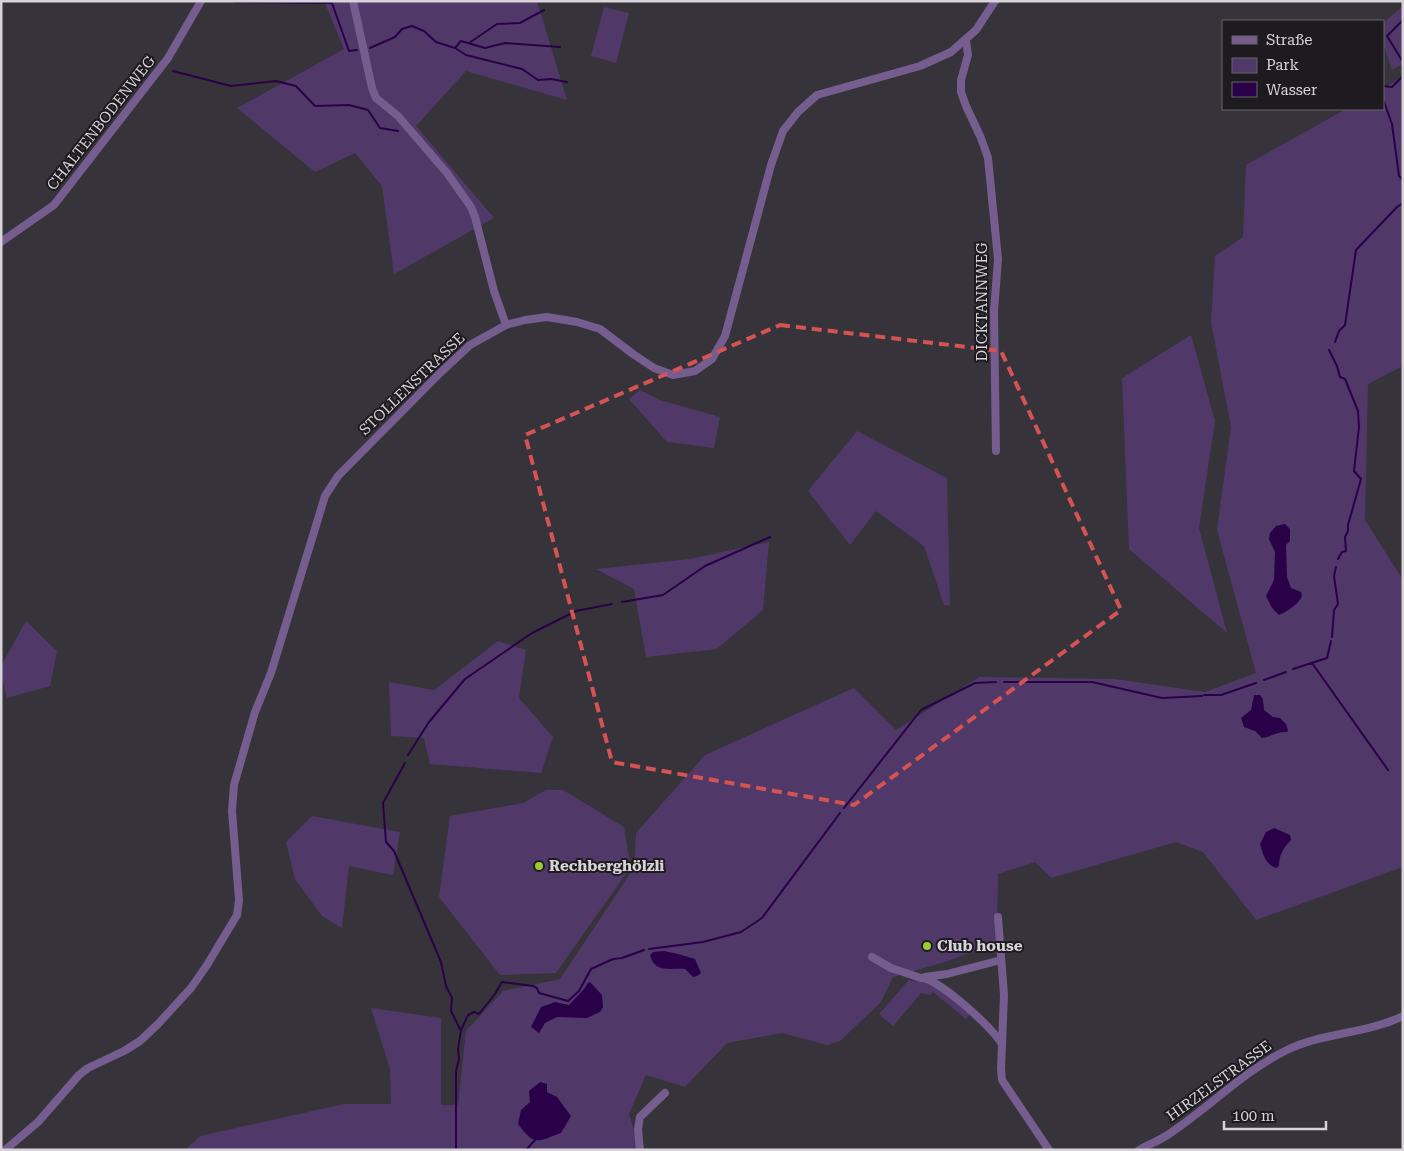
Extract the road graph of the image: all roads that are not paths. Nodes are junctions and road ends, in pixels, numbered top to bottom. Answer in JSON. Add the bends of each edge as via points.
{"nodes":[{"id":1,"x":201,"y":1,"type":"edge"},
{"id":2,"x":354,"y":1,"type":"edge"},
{"id":3,"x":995,"y":1,"type":"edge"},
{"id":4,"x":966,"y":40,"type":"junction"},
{"id":5,"x":1,"y":242,"type":"edge"},
{"id":6,"x":506,"y":325,"type":"junction"},
{"id":7,"x":996,"y":451,"type":"dead end"},
{"id":8,"x":998,"y":917,"type":"dead end"},
{"id":9,"x":872,"y":957,"type":"dead end"},
{"id":10,"x":1001,"y":960,"type":"junction"},
{"id":11,"x":924,"y":977,"type":"junction"},
{"id":12,"x":1403,"y":1016,"type":"edge"},
{"id":13,"x":1002,"y":1046,"type":"junction"},
{"id":14,"x":665,"y":1093,"type":"dead end"},
{"id":15,"x":5,"y":1150,"type":"edge"},
{"id":16,"x":640,"y":1150,"type":"edge"},
{"id":17,"x":1049,"y":1150,"type":"edge"},
{"id":18,"x":1139,"y":1150,"type":"edge"}],
"edges":[{"from":1,"to":5,"type":"street","name":"CHALTENBODENWEG","via":[[168,58],[54,205]]},
{"from":2,"to":6,"type":"street","via":[[376,98],[408,127],[465,196],[475,217],[491,282]]},
{"from":3,"to":4,"type":"street","name":"STOLLENSTRASSE"},
{"from":4,"to":6,"type":"street","name":"STOLLENSTRASSE","via":[[938,59],[817,95],[798,112],[783,131],[771,165],[725,336],[712,359],[695,371],[673,375],[654,368],[600,329],[577,322],[546,317]]},
{"from":4,"to":7,"type":"street","name":"DICKTANNWEG","via":[[968,55],[961,92],[988,158],[998,259],[994,311]]},
{"from":6,"to":15,"type":"street","name":"STOLLENSTRASSE","via":[[470,345],[330,485],[234,785],[232,811],[239,900],[237,915],[220,946],[190,988],[158,1024],[140,1041],[79,1075],[38,1122]]},
{"from":8,"to":10,"type":"street"},
{"from":9,"to":11,"type":"street","via":[[897,970]]},
{"from":10,"to":11,"type":"street"},
{"from":10,"to":13,"type":"street","via":[[1004,996]]},
{"from":11,"to":13,"type":"street","via":[[940,985],[991,1030]]},
{"from":12,"to":18,"type":"street","name":"HIRZELSTRASSE","via":[[1287,1050],[1247,1074],[1170,1133]]},
{"from":13,"to":17,"type":"street","via":[[1002,1080]]},
{"from":14,"to":16,"type":"street","via":[[640,1117]]}]}
